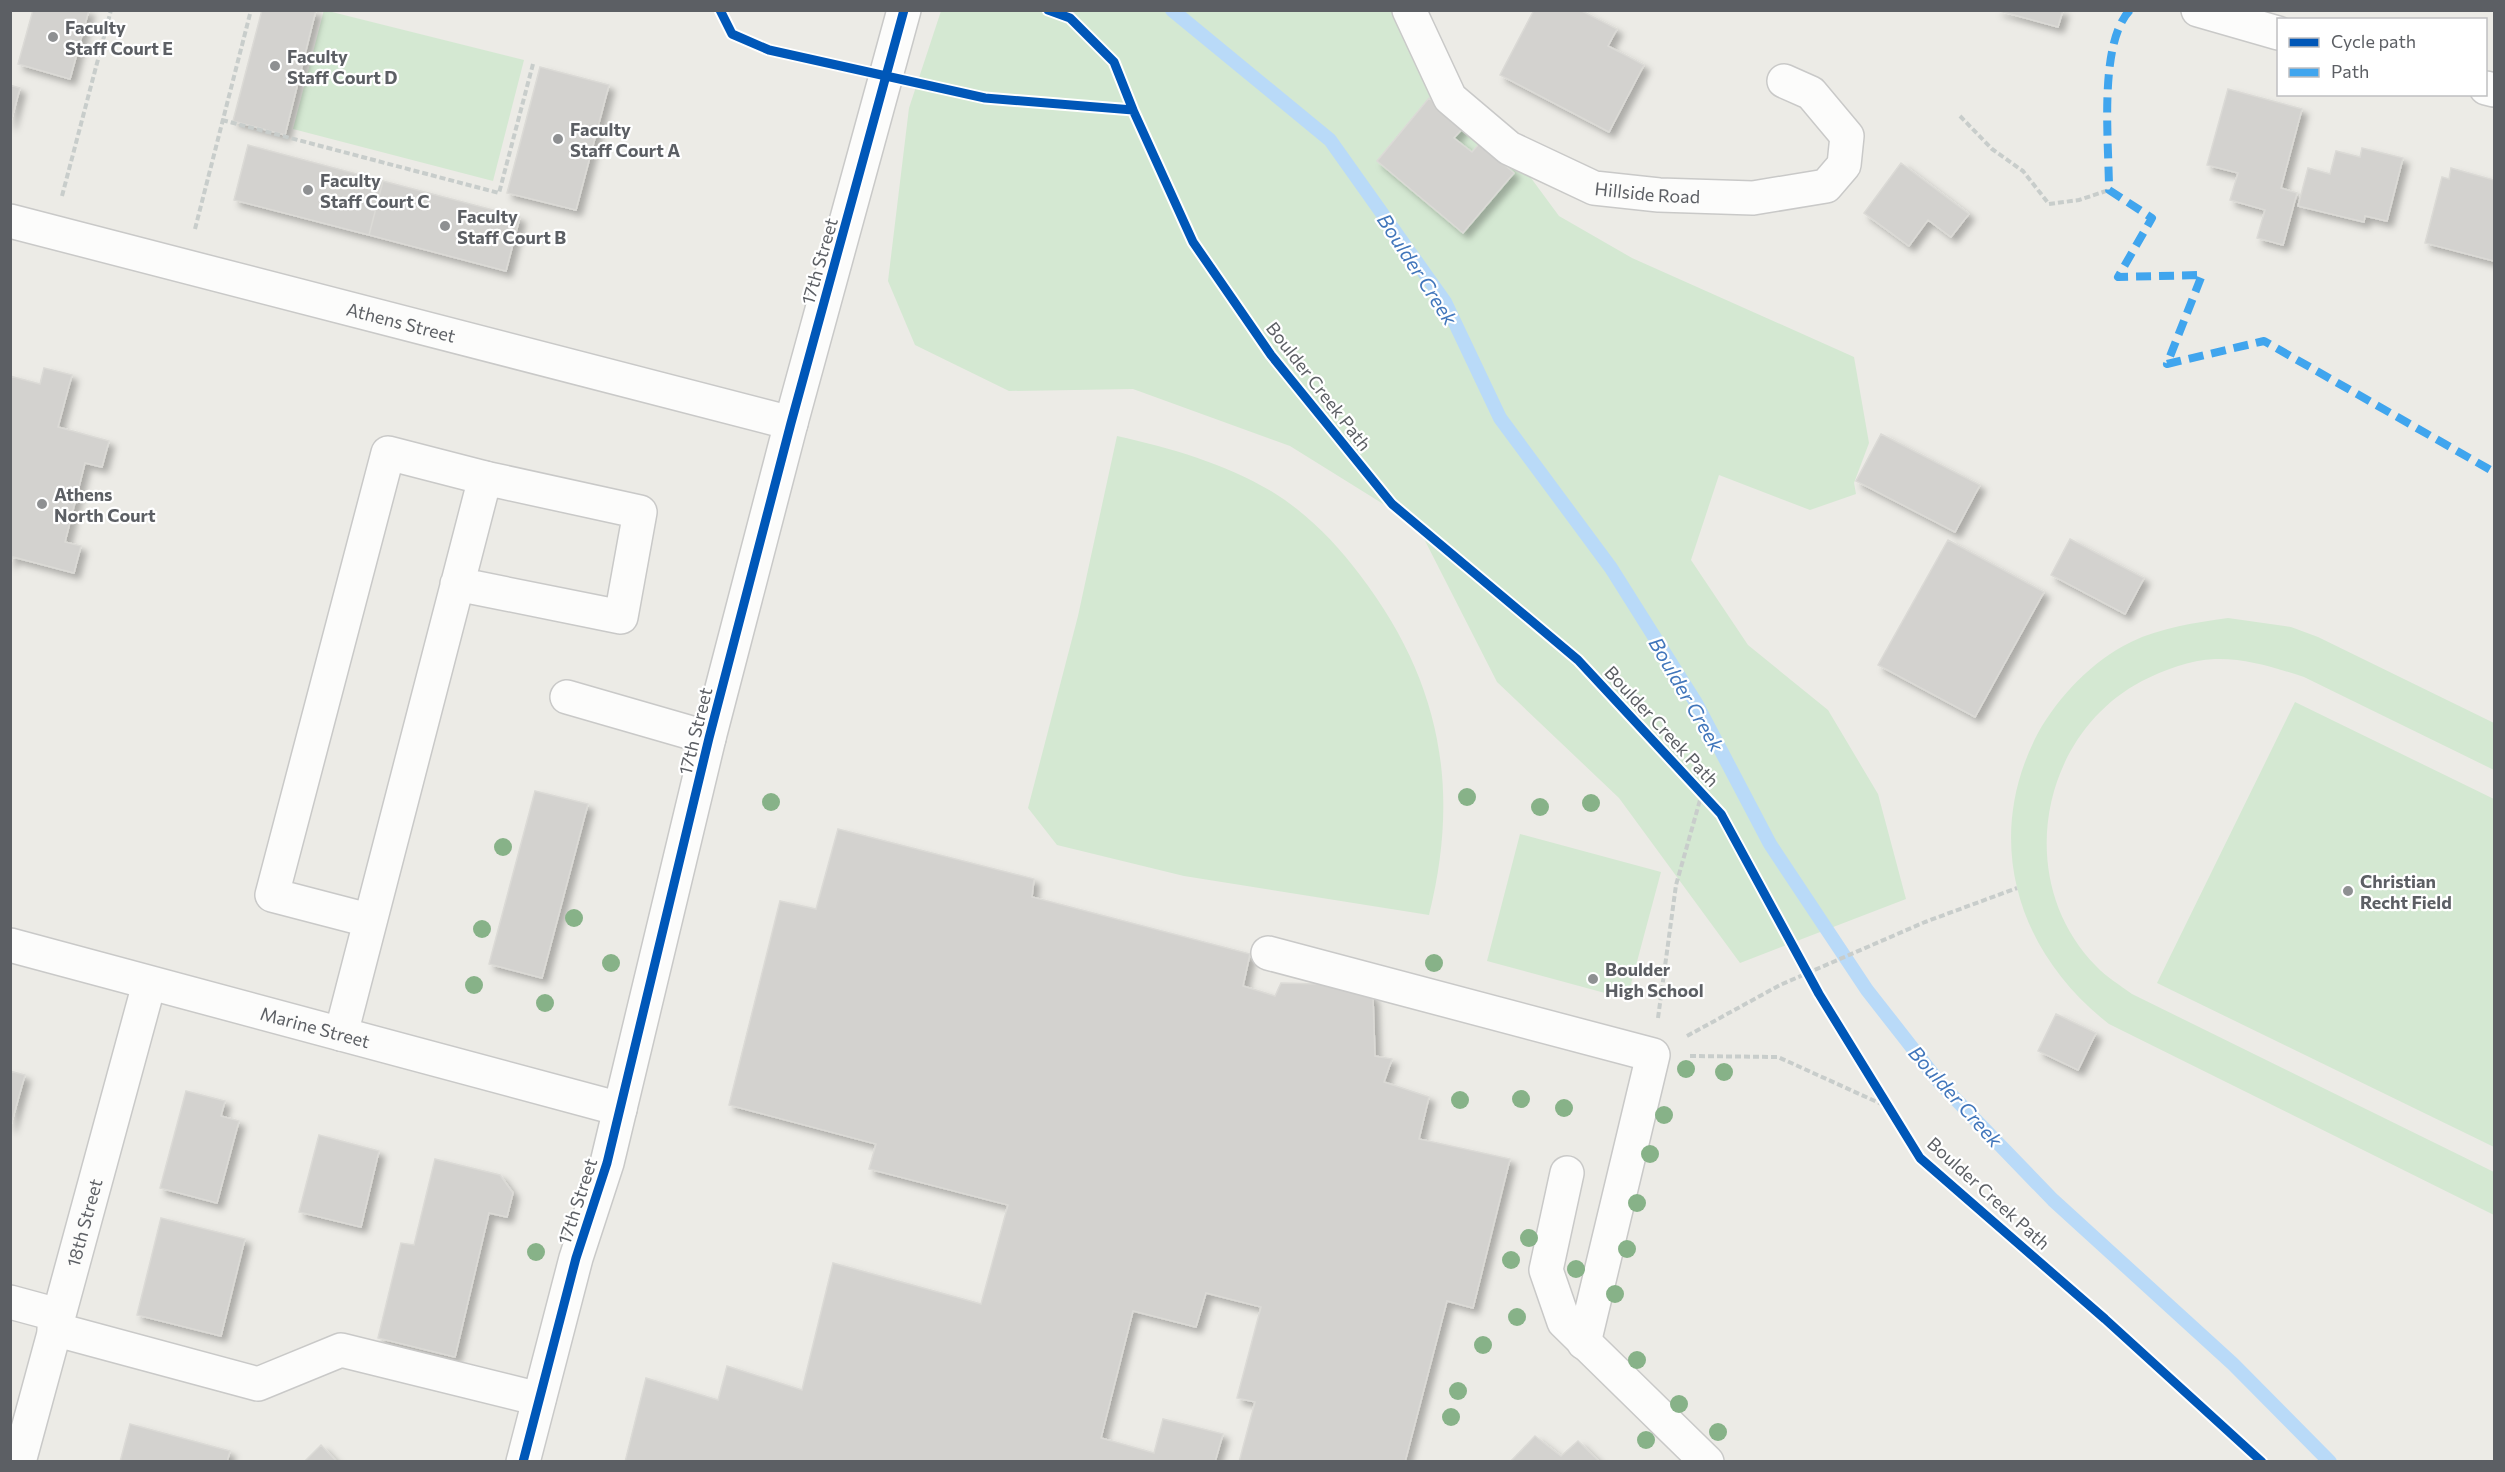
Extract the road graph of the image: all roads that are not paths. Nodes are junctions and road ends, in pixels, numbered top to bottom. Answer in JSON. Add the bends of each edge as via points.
{"nodes":[{"id":1,"x":1409,"y":10,"type":"edge"},
{"id":2,"x":2198,"y":10,"type":"edge"},
{"id":3,"x":904,"y":11,"type":"edge"},
{"id":4,"x":2277,"y":33,"type":"edge"},
{"id":5,"x":1784,"y":81,"type":"dead end"},
{"id":6,"x":10,"y":221,"type":"edge"},
{"id":7,"x":791,"y":423,"type":"junction"},
{"id":8,"x":485,"y":478,"type":"junction"},
{"id":9,"x":457,"y":584,"type":"junction"},
{"id":10,"x":567,"y":697,"type":"dead end"},
{"id":11,"x":709,"y":738,"type":"junction"},
{"id":12,"x":368,"y":920,"type":"junction"},
{"id":13,"x":10,"y":945,"type":"edge"},
{"id":14,"x":1268,"y":953,"type":"dead end"},
{"id":15,"x":149,"y":984,"type":"junction"},
{"id":16,"x":341,"y":1034,"type":"junction"},
{"id":17,"x":620,"y":1109,"type":"junction"},
{"id":18,"x":1567,"y":1173,"type":"dead end"},
{"id":19,"x":10,"y":1302,"type":"edge"},
{"id":20,"x":56,"y":1322,"type":"junction"},
{"id":21,"x":1584,"y":1343,"type":"junction"},
{"id":22,"x":539,"y":1399,"type":"junction"},
{"id":23,"x":19,"y":1461,"type":"edge"},
{"id":24,"x":523,"y":1461,"type":"edge"},
{"id":25,"x":1707,"y":1461,"type":"edge"}],
"edges":[{"from":1,"to":5,"type":"street","name":"Hillside Road","via":[[1450,98],[1509,148],[1594,188],[1753,198],[1826,186],[1844,165],[1847,136],[1811,93]]},
{"from":2,"to":4,"type":"street"},
{"from":3,"to":7,"type":"street","name":"17th Street"},
{"from":6,"to":7,"type":"street","name":"Athens Street"},
{"from":7,"to":11,"type":"street","name":"17th Street"},
{"from":8,"to":9,"type":"street"},
{"from":8,"to":9,"type":"street","via":[[640,512],[621,617]]},
{"from":8,"to":12,"type":"street","via":[[388,453],[272,895]]},
{"from":9,"to":12,"type":"street"},
{"from":10,"to":11,"type":"street"},
{"from":11,"to":17,"type":"street","name":"17th Street"},
{"from":12,"to":16,"type":"street"},
{"from":13,"to":15,"type":"street","name":"Marine Street"},
{"from":14,"to":21,"type":"street","via":[[1653,1055]]},
{"from":15,"to":16,"type":"street","name":"Marine Street"},
{"from":15,"to":20,"type":"street","name":"18th Street"},
{"from":16,"to":17,"type":"street","name":"Marine Street"},
{"from":17,"to":22,"type":"street","name":"17th Street"},
{"from":18,"to":21,"type":"street","via":[[1546,1270],[1564,1322]]},
{"from":19,"to":20,"type":"street"},
{"from":20,"to":22,"type":"street","via":[[258,1384],[341,1350]]},
{"from":20,"to":23,"type":"street","name":"18th Street"},
{"from":21,"to":25,"type":"street"},
{"from":22,"to":24,"type":"street","name":"17th Street"}]}
